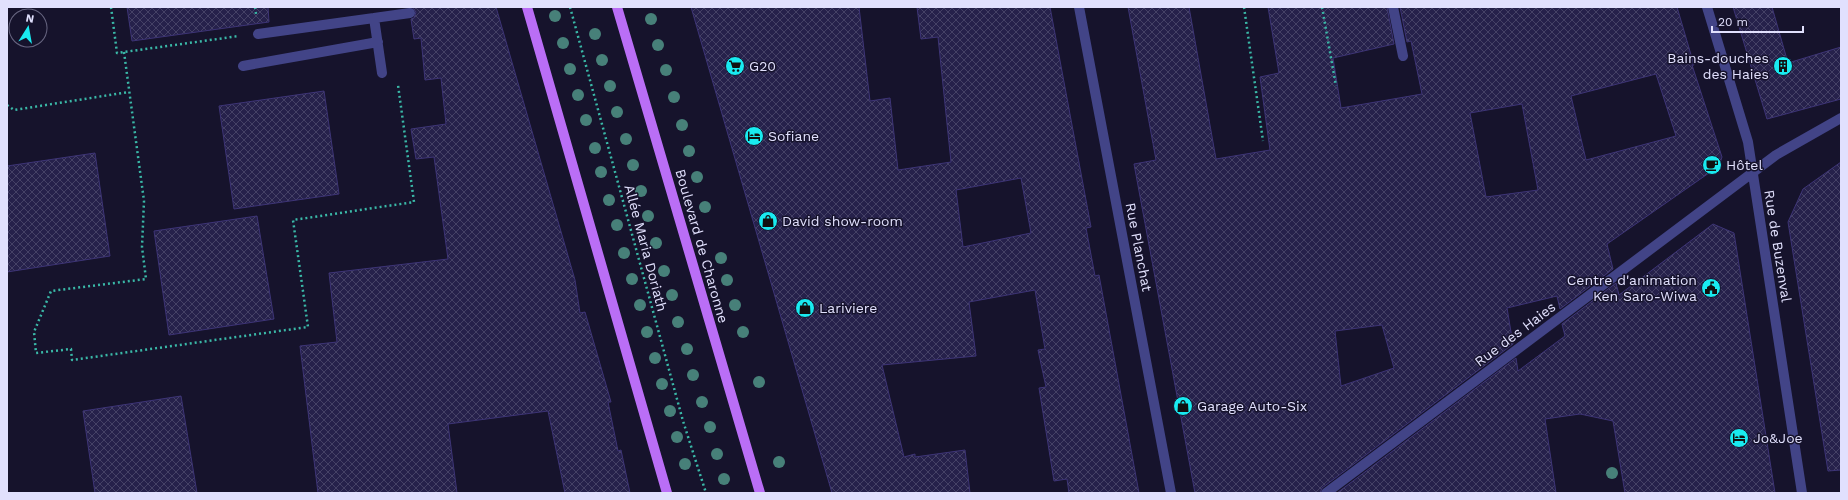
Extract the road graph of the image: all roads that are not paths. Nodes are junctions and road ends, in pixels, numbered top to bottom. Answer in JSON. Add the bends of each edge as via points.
{"nodes":[{"id":1,"x":527,"y":7,"type":"edge"},
{"id":2,"x":617,"y":7,"type":"edge"},
{"id":3,"x":1079,"y":7,"type":"edge"},
{"id":4,"x":1393,"y":7,"type":"edge"},
{"id":5,"x":1707,"y":7,"type":"edge"},
{"id":6,"x":410,"y":13,"type":"dead end"},
{"id":7,"x":374,"y":18,"type":"junction"},
{"id":8,"x":258,"y":34,"type":"road end"},
{"id":9,"x":378,"y":42,"type":"junction"},
{"id":10,"x":1404,"y":56,"type":"dead end"},
{"id":11,"x":243,"y":66,"type":"dead end"},
{"id":12,"x":382,"y":73,"type":"dead end"},
{"id":13,"x":1841,"y":118,"type":"edge"},
{"id":14,"x":1753,"y":174,"type":"junction"},
{"id":15,"x":667,"y":493,"type":"edge"},
{"id":16,"x":760,"y":493,"type":"edge"},
{"id":17,"x":1171,"y":493,"type":"edge"},
{"id":18,"x":1326,"y":493,"type":"edge"},
{"id":19,"x":1802,"y":493,"type":"edge"}],
"edges":[{"from":1,"to":15,"type":"main road"},
{"from":2,"to":16,"type":"main road","name":"Boulevard de Charonne"},
{"from":3,"to":17,"type":"street","name":"Rue Planchat"},
{"from":4,"to":10,"type":"street"},
{"from":5,"to":14,"type":"street","name":"Rue de Buzenval","via":[[1748,142]]},
{"from":6,"to":7,"type":"street"},
{"from":7,"to":8,"type":"street"},
{"from":7,"to":9,"type":"street"},
{"from":9,"to":11,"type":"street"},
{"from":9,"to":12,"type":"street"},
{"from":13,"to":14,"type":"street","name":"Rue des Haies","via":[[1776,155]]},
{"from":14,"to":18,"type":"street","name":"Rue des Haies"},
{"from":14,"to":19,"type":"street","name":"Rue de Buzenval"}]}
